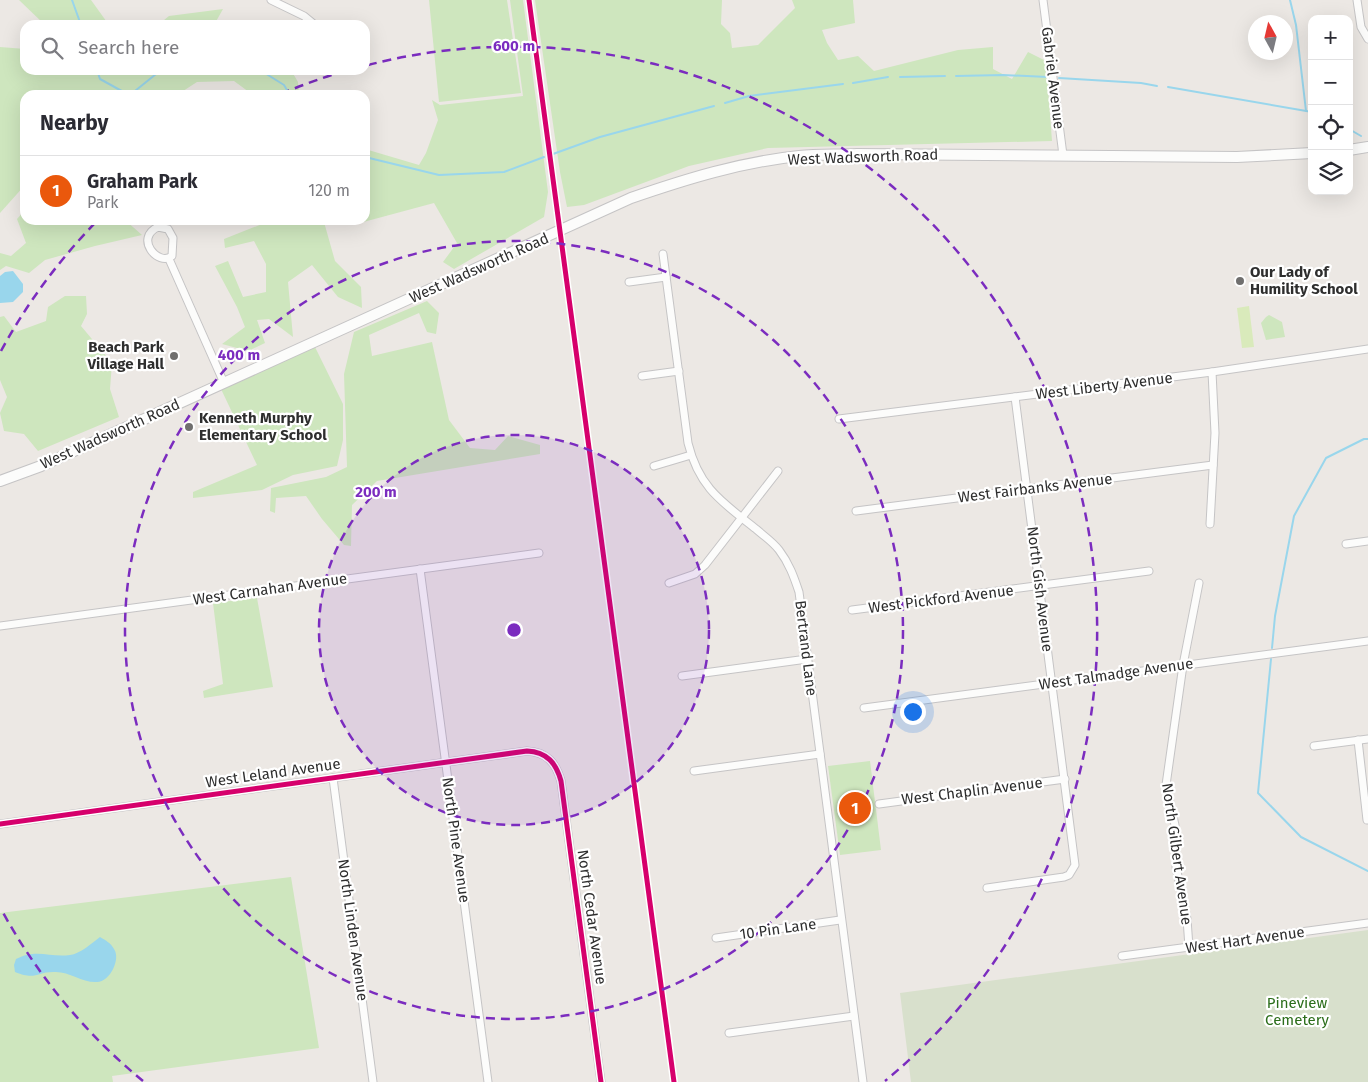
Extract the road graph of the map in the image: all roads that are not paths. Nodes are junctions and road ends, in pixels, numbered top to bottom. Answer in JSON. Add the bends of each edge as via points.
{"nodes":[{"id":1,"x":271,"y":0,"type":"edge"},
{"id":2,"x":1043,"y":0,"type":"edge"},
{"id":3,"x":1357,"y":0,"type":"edge"},
{"id":4,"x":309,"y":20,"type":"edge"},
{"id":5,"x":1368,"y":39,"type":"edge"},
{"id":6,"x":1368,"y":147,"type":"edge"},
{"id":7,"x":1353,"y":149,"type":"edge"},
{"id":8,"x":1308,"y":152,"type":"edge"},
{"id":9,"x":1063,"y":155,"type":"junction"},
{"id":10,"x":663,"y":254,"type":"dead end"},
{"id":11,"x":169,"y":259,"type":"junction"},
{"id":12,"x":666,"y":277,"type":"junction"},
{"id":13,"x":629,"y":282,"type":"dead end"},
{"id":14,"x":1368,"y":349,"type":"edge"},
{"id":15,"x":679,"y":371,"type":"junction"},
{"id":16,"x":1212,"y":372,"type":"junction"},
{"id":17,"x":642,"y":376,"type":"dead end"},
{"id":18,"x":224,"y":383,"type":"junction"},
{"id":19,"x":1015,"y":397,"type":"junction"},
{"id":20,"x":839,"y":420,"type":"dead end"},
{"id":21,"x":691,"y":455,"type":"junction"},
{"id":22,"x":1213,"y":465,"type":"junction"},
{"id":23,"x":654,"y":466,"type":"dead end"},
{"id":24,"x":778,"y":471,"type":"dead end"},
{"id":25,"x":0,"y":481,"type":"edge"},
{"id":26,"x":1027,"y":488,"type":"junction"},
{"id":27,"x":856,"y":512,"type":"dead end"},
{"id":28,"x":742,"y":518,"type":"junction"},
{"id":29,"x":1210,"y":524,"type":"dead end"},
{"id":30,"x":1368,"y":541,"type":"edge"},
{"id":31,"x":1346,"y":544,"type":"dead end"},
{"id":32,"x":539,"y":553,"type":"dead end"},
{"id":33,"x":420,"y":569,"type":"junction"},
{"id":34,"x":1149,"y":571,"type":"dead end"},
{"id":35,"x":669,"y":583,"type":"dead end"},
{"id":36,"x":1199,"y":583,"type":"dead end"},
{"id":37,"x":1040,"y":586,"type":"junction"},
{"id":38,"x":852,"y":610,"type":"dead end"},
{"id":39,"x":0,"y":626,"type":"edge"},
{"id":40,"x":1368,"y":641,"type":"edge"},
{"id":41,"x":807,"y":659,"type":"junction"},
{"id":42,"x":1183,"y":665,"type":"junction"},
{"id":43,"x":682,"y":676,"type":"dead end"},
{"id":44,"x":1052,"y":682,"type":"junction"},
{"id":45,"x":864,"y":708,"type":"dead end"},
{"id":46,"x":1368,"y":739,"type":"edge"},
{"id":47,"x":1358,"y":740,"type":"junction"},
{"id":48,"x":1314,"y":746,"type":"dead end"},
{"id":49,"x":820,"y":754,"type":"junction"},
{"id":50,"x":548,"y":759,"type":"joint"},
{"id":51,"x":446,"y":762,"type":"junction"},
{"id":52,"x":694,"y":771,"type":"dead end"},
{"id":53,"x":333,"y":778,"type":"junction"},
{"id":54,"x":1065,"y":779,"type":"junction"},
{"id":55,"x":878,"y":804,"type":"dead end"},
{"id":56,"x":1366,"y":820,"type":"dead end"},
{"id":57,"x":0,"y":824,"type":"edge"},
{"id":58,"x":987,"y":888,"type":"dead end"},
{"id":59,"x":840,"y":920,"type":"junction"},
{"id":60,"x":1368,"y":923,"type":"edge"},
{"id":61,"x":716,"y":938,"type":"dead end"},
{"id":62,"x":1189,"y":947,"type":"junction"},
{"id":63,"x":1122,"y":956,"type":"dead end"},
{"id":64,"x":854,"y":1016,"type":"junction"},
{"id":65,"x":729,"y":1033,"type":"dead end"},
{"id":66,"x":373,"y":1082,"type":"edge"},
{"id":67,"x":488,"y":1082,"type":"edge"},
{"id":68,"x":601,"y":1082,"type":"edge"},
{"id":69,"x":863,"y":1082,"type":"edge"}],
"edges":[{"from":1,"to":4,"type":"street"},
{"from":2,"to":9,"type":"street","name":"Gabriel Avenue"},
{"from":3,"to":5,"type":"street","via":[[1361,27]]},
{"from":6,"to":7,"type":"main road"},
{"from":8,"to":9,"type":"main road","name":"West Wadsworth Road","via":[[1237,157]]},
{"from":9,"to":18,"type":"main road","name":"West Wadsworth Road","via":[[800,156],[739,165],[685,179],[631,198]]},
{"from":10,"to":12,"type":"street","name":"Bertrand Lane"},
{"from":11,"to":11,"type":"street","via":[[173,238],[168,229],[158,227],[152,230],[147,243],[157,256]]},
{"from":11,"to":18,"type":"street"},
{"from":12,"to":13,"type":"street"},
{"from":12,"to":15,"type":"street","name":"Bertrand Lane"},
{"from":14,"to":16,"type":"street","name":"West Liberty Avenue"},
{"from":15,"to":17,"type":"street"},
{"from":15,"to":21,"type":"street","name":"Bertrand Lane"},
{"from":16,"to":19,"type":"street","name":"West Liberty Avenue"},
{"from":16,"to":22,"type":"street"},
{"from":18,"to":25,"type":"main road","name":"West Wadsworth Road","via":[[41,466]]},
{"from":19,"to":20,"type":"street","name":"West Liberty Avenue"},
{"from":19,"to":26,"type":"street","name":"North Gish Avenue"},
{"from":21,"to":23,"type":"street"},
{"from":21,"to":28,"type":"street","name":"Bertrand Lane","via":[[702,480]]},
{"from":22,"to":26,"type":"street","name":"West Fairbanks Avenue"},
{"from":22,"to":29,"type":"street"},
{"from":24,"to":28,"type":"street"},
{"from":26,"to":27,"type":"street","name":"West Fairbanks Avenue"},
{"from":26,"to":37,"type":"street","name":"North Gish Avenue"},
{"from":28,"to":35,"type":"street","via":[[695,574]]},
{"from":28,"to":41,"type":"street","name":"Bertrand Lane","via":[[778,548],[792,572],[798,592]]},
{"from":30,"to":31,"type":"street"},
{"from":32,"to":33,"type":"street","name":"West Carnahan Avenue"},
{"from":33,"to":39,"type":"street","name":"West Carnahan Avenue"},
{"from":33,"to":51,"type":"street","name":"North Pine Avenue"},
{"from":34,"to":37,"type":"street","name":"West Pickford Avenue"},
{"from":36,"to":42,"type":"street","name":"North Gilbert Avenue"},
{"from":37,"to":38,"type":"street","name":"West Pickford Avenue"},
{"from":37,"to":44,"type":"street","name":"North Gish Avenue"},
{"from":40,"to":42,"type":"street","name":"West Talmadge Avenue"},
{"from":41,"to":43,"type":"street"},
{"from":41,"to":49,"type":"street","name":"Bertrand Lane"},
{"from":42,"to":44,"type":"street","name":"West Talmadge Avenue"},
{"from":42,"to":62,"type":"street","name":"North Gilbert Avenue","via":[[1166,785],[1175,825],[1176,867],[1187,919]]},
{"from":44,"to":45,"type":"street","name":"West Talmadge Avenue"},
{"from":44,"to":54,"type":"street","name":"North Gish Avenue"},
{"from":46,"to":47,"type":"street"},
{"from":47,"to":48,"type":"street"},
{"from":47,"to":56,"type":"street"},
{"from":49,"to":52,"type":"street"},
{"from":49,"to":59,"type":"street","name":"Bertrand Lane"},
{"from":50,"to":51,"type":"street","name":"West Leland Avenue","via":[[527,751]]},
{"from":50,"to":68,"type":"street","name":"North Cedar Avenue","via":[[557,767],[560,781]]},
{"from":51,"to":53,"type":"street","name":"West Leland Avenue"},
{"from":51,"to":67,"type":"street","name":"North Pine Avenue"},
{"from":53,"to":57,"type":"street","name":"West Leland Avenue"},
{"from":53,"to":66,"type":"street","name":"North Linden Avenue"},
{"from":54,"to":55,"type":"street","name":"West Chaplin Avenue"},
{"from":54,"to":58,"type":"street","name":"North Gish Avenue","via":[[1075,857],[1073,870],[1064,877]]},
{"from":59,"to":61,"type":"street","name":"10 Pin Lane"},
{"from":59,"to":64,"type":"street","name":"Bertrand Lane"},
{"from":60,"to":62,"type":"street","name":"West Hart Avenue"},
{"from":62,"to":63,"type":"street","name":"West Hart Avenue"},
{"from":64,"to":65,"type":"street"},
{"from":64,"to":69,"type":"street","name":"Bertrand Lane"}]}
